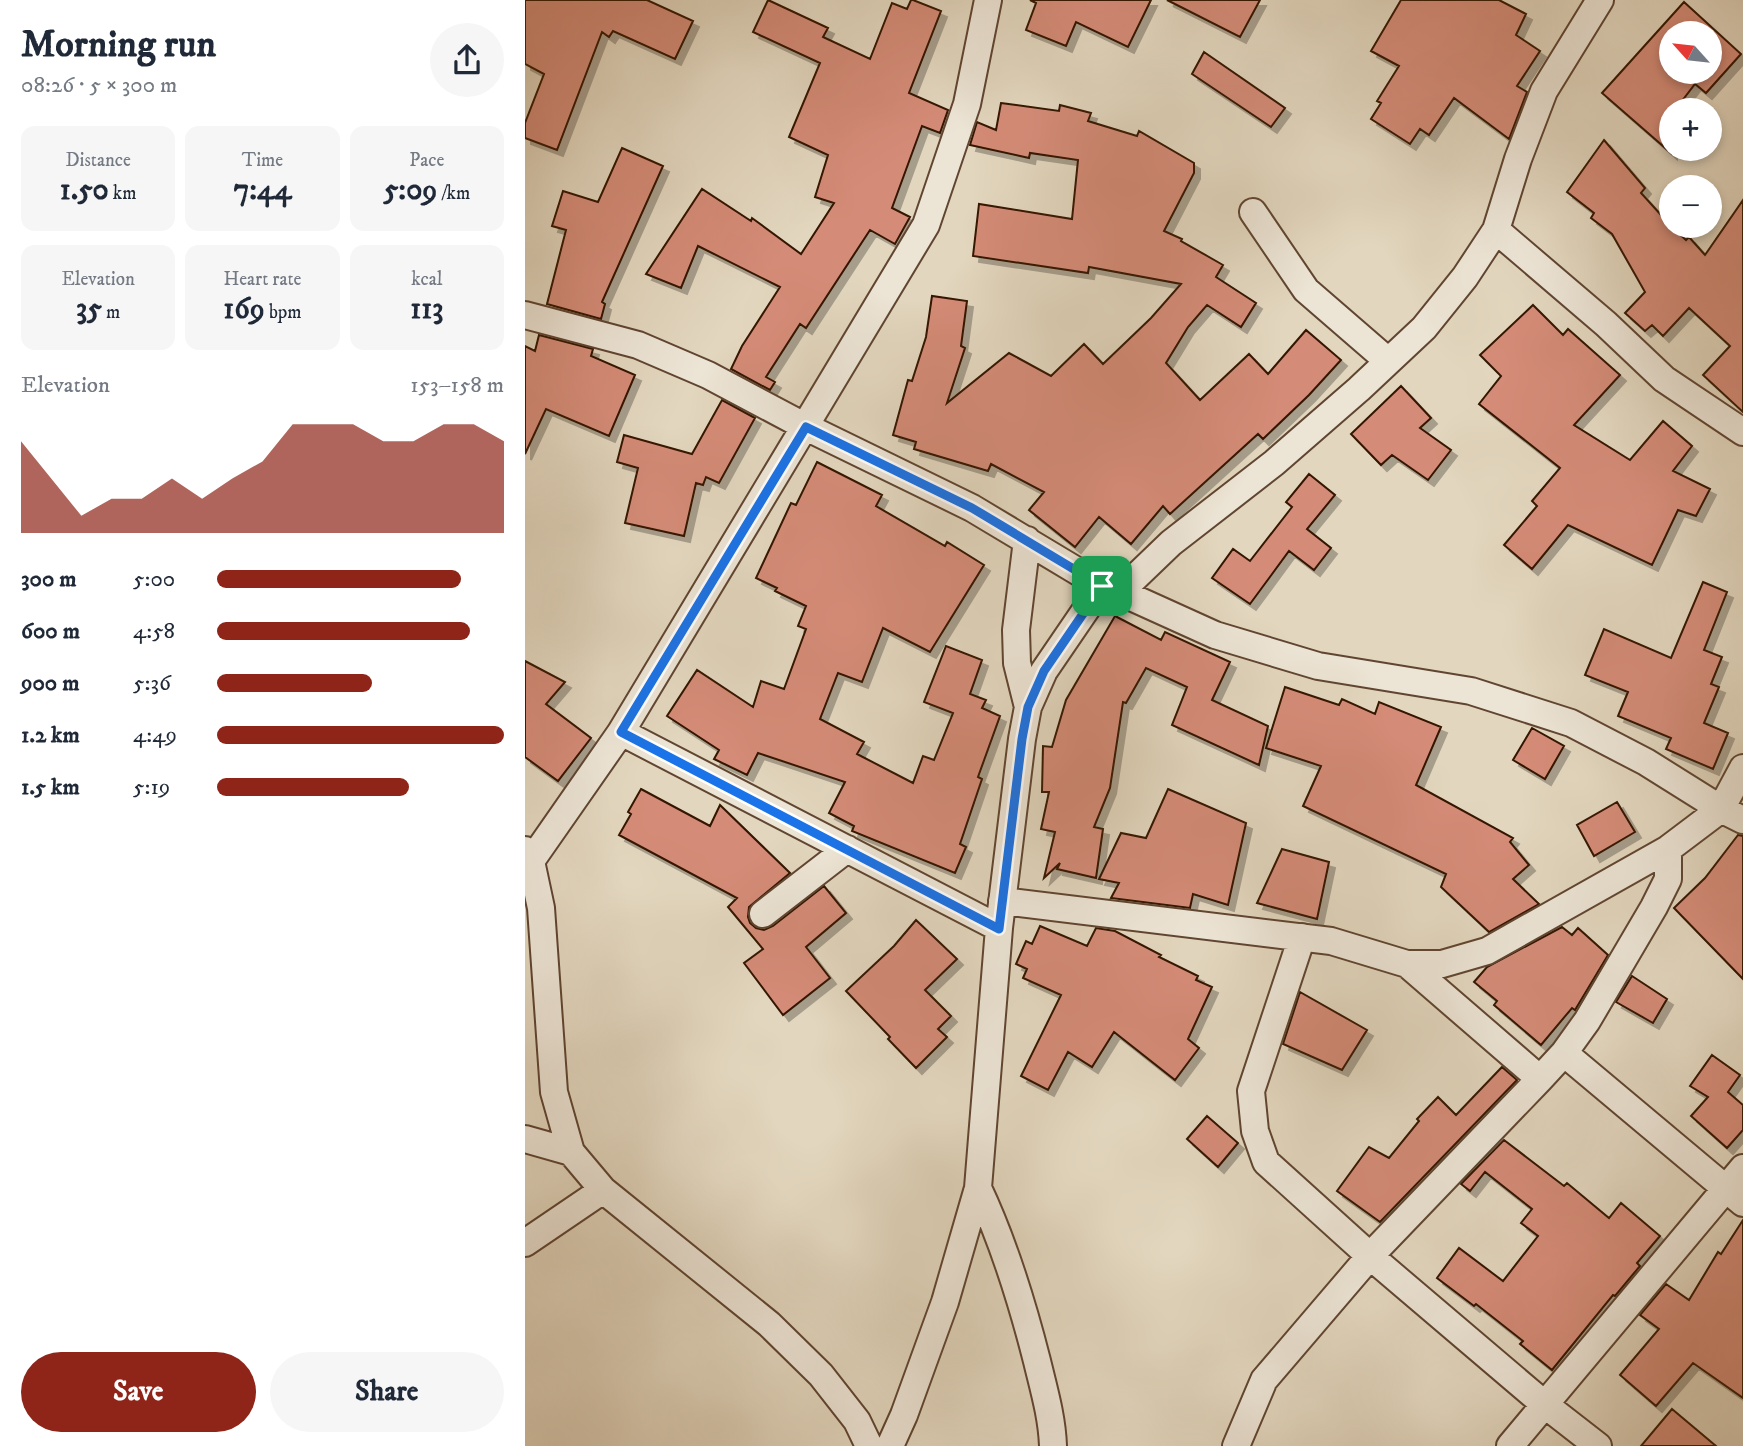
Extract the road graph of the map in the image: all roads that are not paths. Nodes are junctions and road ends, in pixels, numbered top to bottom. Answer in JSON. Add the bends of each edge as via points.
{"nodes":[{"id":1,"x":988,"y":0,"type":"edge"},
{"id":2,"x":1600,"y":0,"type":"edge"},
{"id":3,"x":1253,"y":212,"type":"dead end"},
{"id":4,"x":1496,"y":230,"type":"junction"},
{"id":5,"x":525,"y":315,"type":"edge"},
{"id":6,"x":1388,"y":361,"type":"junction"},
{"id":7,"x":806,"y":427,"type":"junction"},
{"id":8,"x":1743,"y":432,"type":"edge"},
{"id":9,"x":1027,"y":540,"type":"junction"},
{"id":10,"x":1111,"y":589,"type":"junction"},
{"id":11,"x":1028,"y":707,"type":"junction"},
{"id":12,"x":621,"y":732,"type":"junction"},
{"id":13,"x":1743,"y":768,"type":"edge"},
{"id":14,"x":1732,"y":814,"type":"edge"},
{"id":15,"x":847,"y":849,"type":"junction"},
{"id":16,"x":1668,"y":849,"type":"junction"},
{"id":17,"x":527,"y":859,"type":"edge"},
{"id":18,"x":1002,"y":901,"type":"junction"},
{"id":19,"x":763,"y":914,"type":"dead end"},
{"id":20,"x":999,"y":929,"type":"junction"},
{"id":21,"x":1302,"y":937,"type":"junction"},
{"id":22,"x":1407,"y":964,"type":"junction"},
{"id":23,"x":1564,"y":1053,"type":"junction"},
{"id":24,"x":1540,"y":1079,"type":"junction"},
{"id":25,"x":525,"y":1139,"type":"edge"},
{"id":26,"x":571,"y":1152,"type":"junction"},
{"id":27,"x":1743,"y":1168,"type":"edge"},
{"id":28,"x":978,"y":1188,"type":"junction"},
{"id":29,"x":603,"y":1190,"type":"junction"},
{"id":30,"x":1735,"y":1196,"type":"edge"},
{"id":31,"x":525,"y":1243,"type":"edge"},
{"id":32,"x":1370,"y":1256,"type":"junction"},
{"id":33,"x":1544,"y":1404,"type":"junction"},
{"id":34,"x":869,"y":1446,"type":"edge"},
{"id":35,"x":890,"y":1446,"type":"edge"},
{"id":36,"x":1053,"y":1446,"type":"edge"},
{"id":37,"x":1236,"y":1446,"type":"edge"},
{"id":38,"x":1510,"y":1446,"type":"edge"},
{"id":39,"x":1598,"y":1446,"type":"edge"}],
"edges":[{"from":1,"to":7,"type":"street","via":[[967,104],[926,225]]},
{"from":2,"to":4,"type":"street","via":[[1544,91]]},
{"from":3,"to":6,"type":"street","via":[[1307,290]]},
{"from":4,"to":6,"type":"street","via":[[1424,328]]},
{"from":4,"to":8,"type":"street","via":[[1664,379]]},
{"from":5,"to":7,"type":"street","via":[[638,345],[708,374]]},
{"from":6,"to":10,"type":"street","via":[[1274,463]]},
{"from":7,"to":9,"type":"street"},
{"from":7,"to":12,"type":"street"},
{"from":9,"to":10,"type":"street"},
{"from":9,"to":11,"type":"street","via":[[1016,630],[1017,663]]},
{"from":10,"to":11,"type":"street","via":[[1044,671]]},
{"from":10,"to":14,"type":"street","via":[[1215,635],[1318,666],[1471,691],[1571,723]]},
{"from":11,"to":18,"type":"street"},
{"from":12,"to":15,"type":"street"},
{"from":12,"to":17,"type":"street"},
{"from":13,"to":14,"type":"street"},
{"from":14,"to":16,"type":"street"},
{"from":15,"to":19,"type":"street"},
{"from":15,"to":20,"type":"street"},
{"from":16,"to":22,"type":"street","via":[[1486,951],[1442,964]]},
{"from":16,"to":23,"type":"street","via":[[1668,880]]},
{"from":17,"to":26,"type":"street","via":[[541,908],[554,1092]]},
{"from":18,"to":20,"type":"street"},
{"from":18,"to":21,"type":"street"},
{"from":20,"to":28,"type":"street"},
{"from":21,"to":22,"type":"street","via":[[1331,940]]},
{"from":21,"to":32,"type":"street","via":[[1251,1091],[1255,1131],[1266,1162]]},
{"from":22,"to":24,"type":"street"},
{"from":23,"to":24,"type":"street"},
{"from":23,"to":30,"type":"street"},
{"from":24,"to":32,"type":"street"},
{"from":25,"to":26,"type":"street"},
{"from":26,"to":29,"type":"street"},
{"from":27,"to":30,"type":"street"},
{"from":28,"to":35,"type":"street","via":[[945,1303]]},
{"from":28,"to":36,"type":"street","via":[[997,1228],[1028,1328],[1052,1423]]},
{"from":29,"to":31,"type":"street"},
{"from":29,"to":34,"type":"street","via":[[769,1324],[821,1375],[857,1421]]},
{"from":30,"to":33,"type":"street"},
{"from":32,"to":33,"type":"street"},
{"from":32,"to":37,"type":"street","via":[[1264,1380]]},
{"from":33,"to":38,"type":"street"},
{"from":33,"to":39,"type":"street"}]}
